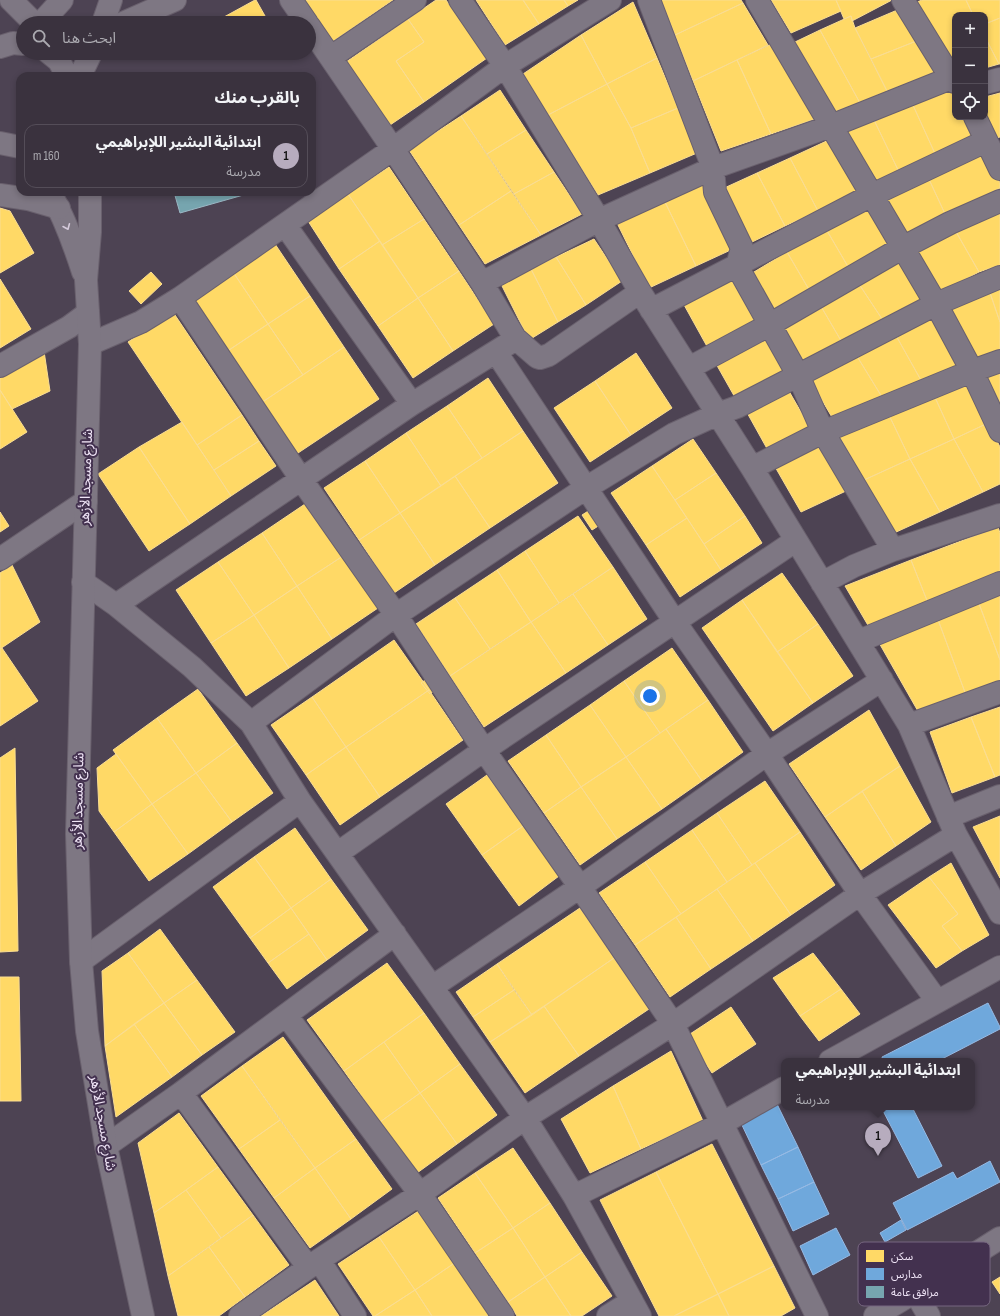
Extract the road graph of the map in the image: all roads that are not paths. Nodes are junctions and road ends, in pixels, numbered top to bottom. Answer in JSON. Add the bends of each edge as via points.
{"nodes":[{"id":1,"x":11,"y":0,"type":"edge"},
{"id":2,"x":62,"y":0,"type":"edge"},
{"id":3,"x":111,"y":0,"type":"edge"},
{"id":4,"x":175,"y":0,"type":"edge"},
{"id":5,"x":292,"y":0,"type":"edge"},
{"id":6,"x":415,"y":0,"type":"edge"},
{"id":7,"x":460,"y":0,"type":"edge"},
{"id":8,"x":610,"y":0,"type":"edge"},
{"id":9,"x":649,"y":0,"type":"edge"},
{"id":10,"x":757,"y":0,"type":"edge"},
{"id":11,"x":906,"y":1,"type":"edge"},
{"id":12,"x":27,"y":16,"type":"edge"},
{"id":13,"x":47,"y":16,"type":"edge"},
{"id":14,"x":105,"y":16,"type":"edge"},
{"id":15,"x":138,"y":16,"type":"edge"},
{"id":16,"x":302,"y":16,"type":"edge"},
{"id":17,"x":316,"y":36,"type":"edge"},
{"id":18,"x":331,"y":57,"type":"junction"},
{"id":19,"x":57,"y":60,"type":"edge"},
{"id":20,"x":88,"y":60,"type":"edge"},
{"id":21,"x":505,"y":66,"type":"junction"},
{"id":22,"x":65,"y":72,"type":"edge"},
{"id":23,"x":82,"y":72,"type":"edge"},
{"id":24,"x":952,"y":78,"type":"edge"},
{"id":25,"x":1000,"y":79,"type":"edge"},
{"id":26,"x":952,"y":80,"type":"edge"},
{"id":27,"x":988,"y":81,"type":"edge"},
{"id":28,"x":976,"y":120,"type":"edge"},
{"id":29,"x":831,"y":126,"type":"junction"},
{"id":30,"x":986,"y":141,"type":"junction"},
{"id":31,"x":393,"y":149,"type":"junction"},
{"id":32,"x":713,"y":168,"type":"junction"},
{"id":33,"x":1000,"y":170,"type":"edge"},
{"id":34,"x":0,"y":195,"type":"edge"},
{"id":35,"x":872,"y":195,"type":"junction"},
{"id":36,"x":90,"y":196,"type":"edge"},
{"id":37,"x":54,"y":200,"type":"edge"},
{"id":38,"x":1000,"y":201,"type":"edge"},
{"id":39,"x":599,"y":220,"type":"junction"},
{"id":40,"x":285,"y":225,"type":"junction"},
{"id":41,"x":902,"y":248,"type":"junction"},
{"id":42,"x":736,"y":266,"type":"junction"},
{"id":43,"x":1000,"y":277,"type":"edge"},
{"id":44,"x":86,"y":280,"type":"junction"},
{"id":45,"x":482,"y":283,"type":"junction"},
{"id":46,"x":180,"y":298,"type":"junction"},
{"id":47,"x":646,"y":301,"type":"junction"},
{"id":48,"x":936,"y":304,"type":"junction"},
{"id":49,"x":88,"y":313,"type":"junction"},
{"id":50,"x":769,"y":325,"type":"junction"},
{"id":51,"x":515,"y":338,"type":"junction"},
{"id":52,"x":90,"y":344,"type":"junction"},
{"id":53,"x":496,"y":352,"type":"junction"},
{"id":54,"x":1000,"y":361,"type":"edge"},
{"id":55,"x":0,"y":366,"type":"edge"},
{"id":56,"x":689,"y":368,"type":"junction"},
{"id":57,"x":972,"y":371,"type":"junction"},
{"id":58,"x":798,"y":375,"type":"junction"},
{"id":59,"x":412,"y":404,"type":"junction"},
{"id":60,"x":718,"y":414,"type":"junction"},
{"id":61,"x":1000,"y":431,"type":"edge"},
{"id":62,"x":824,"y":432,"type":"junction"},
{"id":63,"x":752,"y":468,"type":"junction"},
{"id":64,"x":301,"y":480,"type":"junction"},
{"id":65,"x":586,"y":488,"type":"junction"},
{"id":66,"x":86,"y":501,"type":"junction"},
{"id":67,"x":1000,"y":515,"type":"edge"},
{"id":68,"x":796,"y":541,"type":"junction"},
{"id":69,"x":892,"y":550,"type":"junction"},
{"id":70,"x":0,"y":559,"type":"edge"},
{"id":71,"x":83,"y":582,"type":"junction"},
{"id":72,"x":822,"y":583,"type":"junction"},
{"id":73,"x":1000,"y":583,"type":"edge"},
{"id":74,"x":116,"y":605,"type":"junction"},
{"id":75,"x":396,"y":615,"type":"junction"},
{"id":76,"x":675,"y":622,"type":"junction"},
{"id":77,"x":859,"y":641,"type":"junction"},
{"id":78,"x":882,"y":680,"type":"junction"},
{"id":79,"x":1000,"y":692,"type":"edge"},
{"id":80,"x":251,"y":723,"type":"junction"},
{"id":81,"x":909,"y":725,"type":"junction"},
{"id":82,"x":484,"y":750,"type":"junction"},
{"id":83,"x":767,"y":754,"type":"junction"},
{"id":84,"x":1000,"y":796,"type":"edge"},
{"id":85,"x":300,"y":801,"type":"junction"},
{"id":86,"x":952,"y":826,"type":"junction"},
{"id":87,"x":338,"y":853,"type":"junction"},
{"id":88,"x":580,"y":886,"type":"junction"},
{"id":89,"x":860,"y":894,"type":"junction"},
{"id":90,"x":1000,"y":913,"type":"edge"},
{"id":91,"x":395,"y":934,"type":"junction"},
{"id":92,"x":81,"y":961,"type":"junction"},
{"id":93,"x":1000,"y":967,"type":"edge"},
{"id":94,"x":432,"y":987,"type":"junction"},
{"id":95,"x":937,"y":1001,"type":"junction"},
{"id":96,"x":286,"y":1015,"type":"junction"},
{"id":97,"x":673,"y":1024,"type":"junction"},
{"id":98,"x":835,"y":1058,"type":"edge"},
{"id":99,"x":781,"y":1090,"type":"edge"},
{"id":100,"x":181,"y":1093,"type":"junction"},
{"id":101,"x":525,"y":1118,"type":"junction"},
{"id":102,"x":721,"y":1124,"type":"junction"},
{"id":103,"x":106,"y":1146,"type":"junction"},
{"id":104,"x":420,"y":1194,"type":"junction"},
{"id":105,"x":574,"y":1196,"type":"junction"},
{"id":106,"x":1000,"y":1238,"type":"edge"},
{"id":107,"x":990,"y":1244,"type":"edge"},
{"id":108,"x":313,"y":1263,"type":"junction"},
{"id":109,"x":892,"y":1306,"type":"edge"},
{"id":110,"x":924,"y":1306,"type":"edge"},
{"id":111,"x":636,"y":1308,"type":"edge"},
{"id":112,"x":143,"y":1316,"type":"edge"},
{"id":113,"x":240,"y":1316,"type":"edge"},
{"id":114,"x":355,"y":1316,"type":"edge"},
{"id":115,"x":503,"y":1316,"type":"edge"},
{"id":116,"x":608,"y":1316,"type":"edge"},
{"id":117,"x":817,"y":1316,"type":"edge"},
{"id":118,"x":875,"y":1316,"type":"edge"},
{"id":119,"x":930,"y":1316,"type":"edge"}],
"edges":[{"from":1,"to":12,"type":"street"},
{"from":2,"to":13,"type":"street"},
{"from":3,"to":14,"type":"street"},
{"from":4,"to":15,"type":"street"},
{"from":5,"to":16,"type":"street"},
{"from":6,"to":18,"type":"street"},
{"from":7,"to":21,"type":"street"},
{"from":8,"to":21,"type":"street"},
{"from":9,"to":32,"type":"street"},
{"from":10,"to":29,"type":"street"},
{"from":11,"to":24,"type":"street"},
{"from":17,"to":18,"type":"street"},
{"from":18,"to":31,"type":"street"},
{"from":19,"to":22,"type":"street"},
{"from":20,"to":23,"type":"street"},
{"from":21,"to":31,"type":"street"},
{"from":21,"to":39,"type":"street"},
{"from":25,"to":27,"type":"street"},
{"from":26,"to":29,"type":"street"},
{"from":28,"to":30,"type":"street"},
{"from":29,"to":32,"type":"street"},
{"from":29,"to":35,"type":"street"},
{"from":30,"to":33,"type":"street"},
{"from":30,"to":35,"type":"street"},
{"from":31,"to":40,"type":"street"},
{"from":31,"to":45,"type":"street"},
{"from":32,"to":39,"type":"street"},
{"from":32,"to":42,"type":"street","via":[[715,192],[742,248]]},
{"from":34,"to":37,"type":"street"},
{"from":35,"to":41,"type":"street"},
{"from":35,"to":42,"type":"street"},
{"from":36,"to":44,"type":"street","name":"شارع مسجد الأزهر"},
{"from":37,"to":44,"type":"street","name":"شارع مسجد الأزهر","one_way":true,"via":[[73,241]]},
{"from":38,"to":41,"type":"street"},
{"from":39,"to":45,"type":"street"},
{"from":39,"to":47,"type":"street"},
{"from":40,"to":46,"type":"street"},
{"from":40,"to":59,"type":"street"},
{"from":41,"to":48,"type":"street"},
{"from":41,"to":50,"type":"street"},
{"from":42,"to":47,"type":"street"},
{"from":42,"to":50,"type":"street"},
{"from":43,"to":48,"type":"street"},
{"from":44,"to":49,"type":"street","name":"شارع مسجد الأزهر"},
{"from":45,"to":51,"type":"street"},
{"from":46,"to":52,"type":"street","via":[[141,322]]},
{"from":46,"to":64,"type":"street"},
{"from":47,"to":51,"type":"street","via":[[540,358]]},
{"from":47,"to":56,"type":"street"},
{"from":48,"to":57,"type":"street"},
{"from":48,"to":58,"type":"street"},
{"from":49,"to":52,"type":"street","name":"شارع مسجد الأزهر"},
{"from":49,"to":55,"type":"street","via":[[69,327]]},
{"from":50,"to":56,"type":"street"},
{"from":50,"to":58,"type":"street"},
{"from":51,"to":53,"type":"street"},
{"from":52,"to":66,"type":"street","name":"شارع مسجد الأزهر"},
{"from":53,"to":59,"type":"street"},
{"from":53,"to":65,"type":"street"},
{"from":54,"to":57,"type":"street"},
{"from":56,"to":60,"type":"street"},
{"from":57,"to":61,"type":"street"},
{"from":57,"to":62,"type":"street"},
{"from":58,"to":60,"type":"street","via":[[737,407]]},
{"from":58,"to":62,"type":"street"},
{"from":59,"to":64,"type":"street"},
{"from":60,"to":63,"type":"street"},
{"from":60,"to":65,"type":"street","via":[[674,434]]},
{"from":62,"to":63,"type":"street"},
{"from":62,"to":69,"type":"street"},
{"from":63,"to":68,"type":"street"},
{"from":64,"to":74,"type":"street"},
{"from":64,"to":75,"type":"street"},
{"from":65,"to":75,"type":"street"},
{"from":65,"to":76,"type":"street"},
{"from":66,"to":70,"type":"street"},
{"from":66,"to":71,"type":"street","name":"شارع مسجد الأزهر"},
{"from":67,"to":69,"type":"street"},
{"from":68,"to":72,"type":"street"},
{"from":68,"to":76,"type":"street"},
{"from":69,"to":72,"type":"street"},
{"from":71,"to":74,"type":"street"},
{"from":71,"to":92,"type":"street","name":"شارع مسجد الأزهر","via":[[77,834]]},
{"from":72,"to":77,"type":"street"},
{"from":73,"to":77,"type":"street"},
{"from":74,"to":80,"type":"street","via":[[192,667]]},
{"from":75,"to":80,"type":"street"},
{"from":75,"to":82,"type":"street"},
{"from":76,"to":82,"type":"street"},
{"from":76,"to":83,"type":"street"},
{"from":77,"to":78,"type":"street"},
{"from":78,"to":81,"type":"street"},
{"from":78,"to":83,"type":"street"},
{"from":79,"to":81,"type":"street"},
{"from":80,"to":85,"type":"street"},
{"from":81,"to":86,"type":"street"},
{"from":82,"to":87,"type":"street"},
{"from":82,"to":88,"type":"street"},
{"from":83,"to":88,"type":"street"},
{"from":83,"to":89,"type":"street"},
{"from":84,"to":86,"type":"street"},
{"from":85,"to":87,"type":"street"},
{"from":85,"to":92,"type":"street"},
{"from":86,"to":89,"type":"street"},
{"from":86,"to":90,"type":"street"},
{"from":87,"to":91,"type":"street"},
{"from":88,"to":94,"type":"street"},
{"from":88,"to":97,"type":"street"},
{"from":89,"to":95,"type":"street"},
{"from":89,"to":97,"type":"street"},
{"from":91,"to":94,"type":"street"},
{"from":91,"to":96,"type":"street"},
{"from":92,"to":103,"type":"street","name":"شارع مسجد الأزهر","via":[[87,1031]]},
{"from":93,"to":95,"type":"street"},
{"from":94,"to":101,"type":"street"},
{"from":95,"to":98,"type":"street"},
{"from":96,"to":100,"type":"street"},
{"from":96,"to":104,"type":"street"},
{"from":97,"to":101,"type":"street"},
{"from":97,"to":102,"type":"street"},
{"from":99,"to":102,"type":"street"},
{"from":100,"to":103,"type":"street"},
{"from":100,"to":108,"type":"street"},
{"from":101,"to":104,"type":"street"},
{"from":101,"to":105,"type":"street"},
{"from":102,"to":105,"type":"street"},
{"from":102,"to":117,"type":"street"},
{"from":103,"to":112,"type":"street","name":"شارع مسجد الأزهر"},
{"from":104,"to":108,"type":"street"},
{"from":104,"to":115,"type":"street"},
{"from":105,"to":111,"type":"street"},
{"from":106,"to":107,"type":"street"},
{"from":108,"to":113,"type":"street"},
{"from":108,"to":114,"type":"street"},
{"from":109,"to":118,"type":"street"},
{"from":110,"to":119,"type":"street"},
{"from":111,"to":116,"type":"street"}]}
